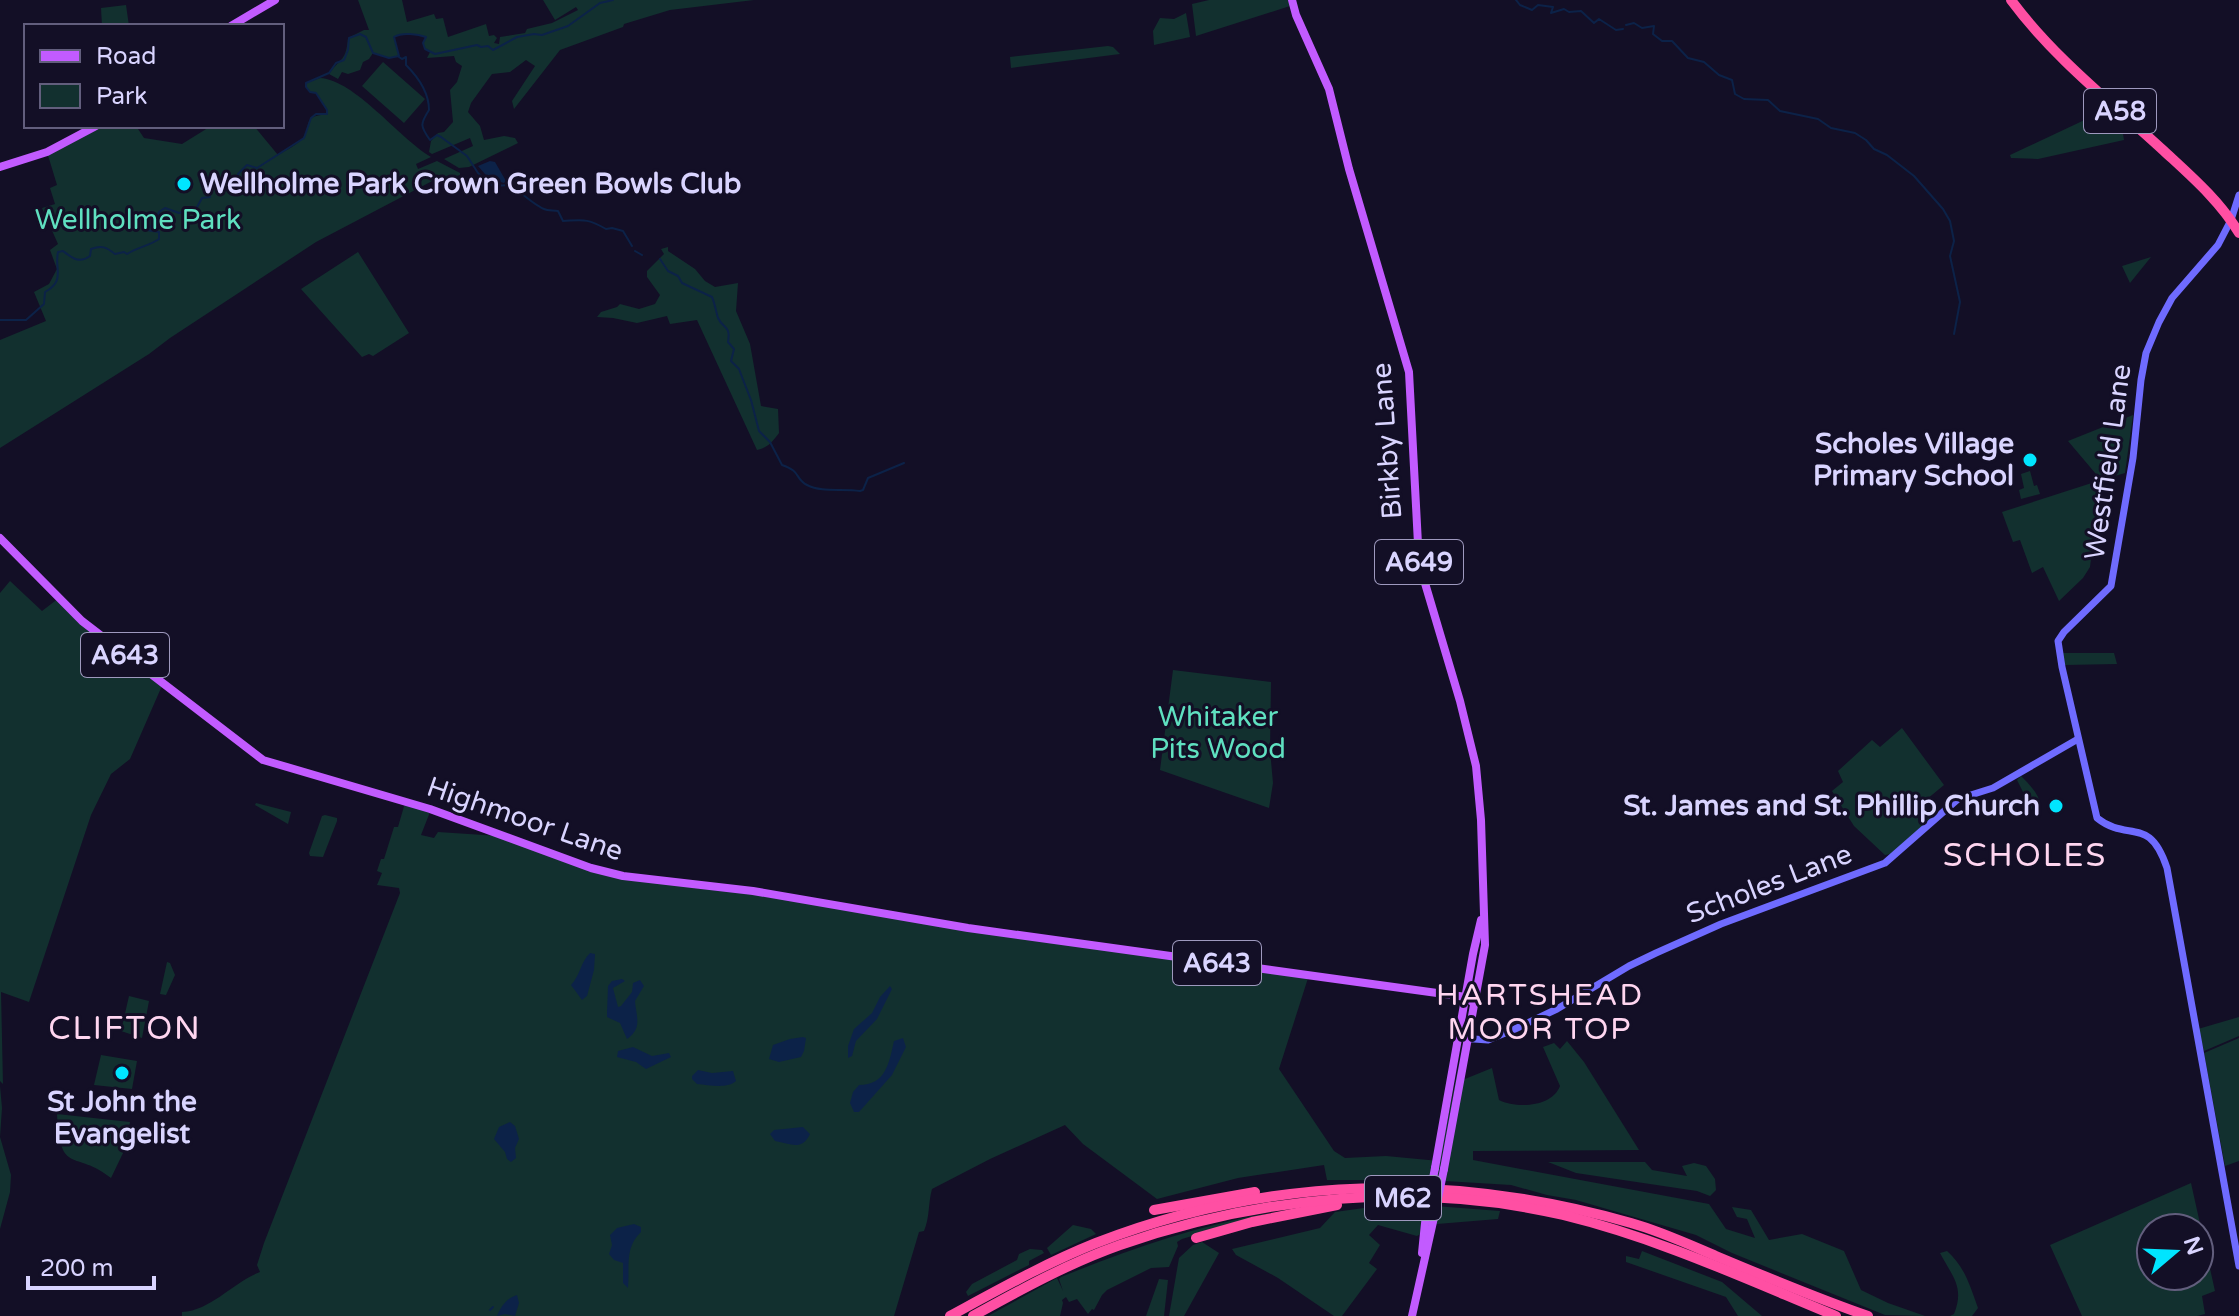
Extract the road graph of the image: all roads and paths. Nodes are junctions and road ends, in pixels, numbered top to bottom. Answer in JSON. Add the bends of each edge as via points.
{"nodes":[{"id":1,"x":275,"y":0,"type":"edge"},
{"id":2,"x":1292,"y":0,"type":"edge"},
{"id":3,"x":2011,"y":0,"type":"edge"},
{"id":4,"x":234,"y":24,"type":"edge"},
{"id":5,"x":92,"y":128,"type":"edge"},
{"id":6,"x":0,"y":167,"type":"edge"},
{"id":7,"x":2239,"y":195,"type":"edge"},
{"id":8,"x":2231,"y":220,"type":"junction"},
{"id":9,"x":2239,"y":233,"type":"edge"},
{"id":10,"x":0,"y":538,"type":"edge"},
{"id":11,"x":2078,"y":739,"type":"junction"},
{"id":12,"x":1484,"y":908,"type":"junction"},
{"id":13,"x":1481,"y":970,"type":"junction"},
{"id":14,"x":1466,"y":997,"type":"junction"},
{"id":15,"x":1475,"y":1004,"type":"junction"},
{"id":16,"x":1464,"y":1038,"type":"junction"},
{"id":17,"x":1329,"y":1189,"type":"junction"},
{"id":18,"x":1395,"y":1198,"type":"junction"},
{"id":19,"x":1154,"y":1210,"type":"dead end"},
{"id":20,"x":1196,"y":1238,"type":"dead end"},
{"id":21,"x":2239,"y":1266,"type":"edge"},
{"id":22,"x":950,"y":1316,"type":"edge"},
{"id":23,"x":973,"y":1316,"type":"edge"},
{"id":24,"x":1412,"y":1316,"type":"edge"},
{"id":25,"x":1836,"y":1316,"type":"edge"},
{"id":26,"x":1868,"y":1316,"type":"edge"}],
"edges":[{"from":1,"to":4,"type":"main road"},
{"from":2,"to":12,"type":"main road","name":"Birkby Lane","number":"A649","via":[[1329,89],[1409,372],[1419,563],[1472,744]]},
{"from":3,"to":8,"type":"highway","number":"A58","via":[[2058,53]]},
{"from":5,"to":6,"type":"main road","via":[[47,152]]},
{"from":7,"to":8,"type":"main road","name":"Westfield Lane"},
{"from":8,"to":9,"type":"highway","number":"A58"},
{"from":8,"to":11,"type":"main road","name":"Westfield Lane","via":[[2218,245],[2172,298],[2146,353],[2111,586],[2058,641]]},
{"from":10,"to":14,"type":"main road","name":"Highmoor Lane","number":"A643","via":[[82,621],[263,760],[430,809],[591,868],[968,928]]},
{"from":11,"to":16,"type":"main road","name":"Scholes Lane","via":[[1993,788],[1958,799],[1885,863],[1666,948],[1523,1026],[1488,1040]]},
{"from":11,"to":21,"type":"main road","via":[[2097,818],[2111,828],[2143,832],[2163,857],[2170,879]]},
{"from":12,"to":13,"type":"main road","number":"A649"},
{"from":12,"to":14,"type":"main road","number":"A649"},
{"from":13,"to":14,"type":"main road"},
{"from":13,"to":15,"type":"main road","number":"A649"},
{"from":14,"to":15,"type":"main road","number":"A643"},
{"from":14,"to":16,"type":"main road","number":"A649"},
{"from":15,"to":16,"type":"main road","number":"A649"},
{"from":16,"to":24,"type":"main road","number":"A649","bridge":true},
{"from":17,"to":19,"type":"highway","via":[[1269,1190]]},
{"from":17,"to":22,"type":"highway","number":"M62","via":[[1230,1203],[1130,1231],[1070,1254]]},
{"from":17,"to":26,"type":"highway","number":"M62","via":[[1428,1188],[1523,1199],[1633,1223]]},
{"from":18,"to":20,"type":"highway","via":[[1288,1214]]},
{"from":18,"to":23,"type":"highway","number":"M62","via":[[1259,1209],[1157,1233],[1081,1261]]},
{"from":18,"to":25,"type":"highway","number":"M62","via":[[1459,1200],[1562,1215],[1688,1254]]}]}
